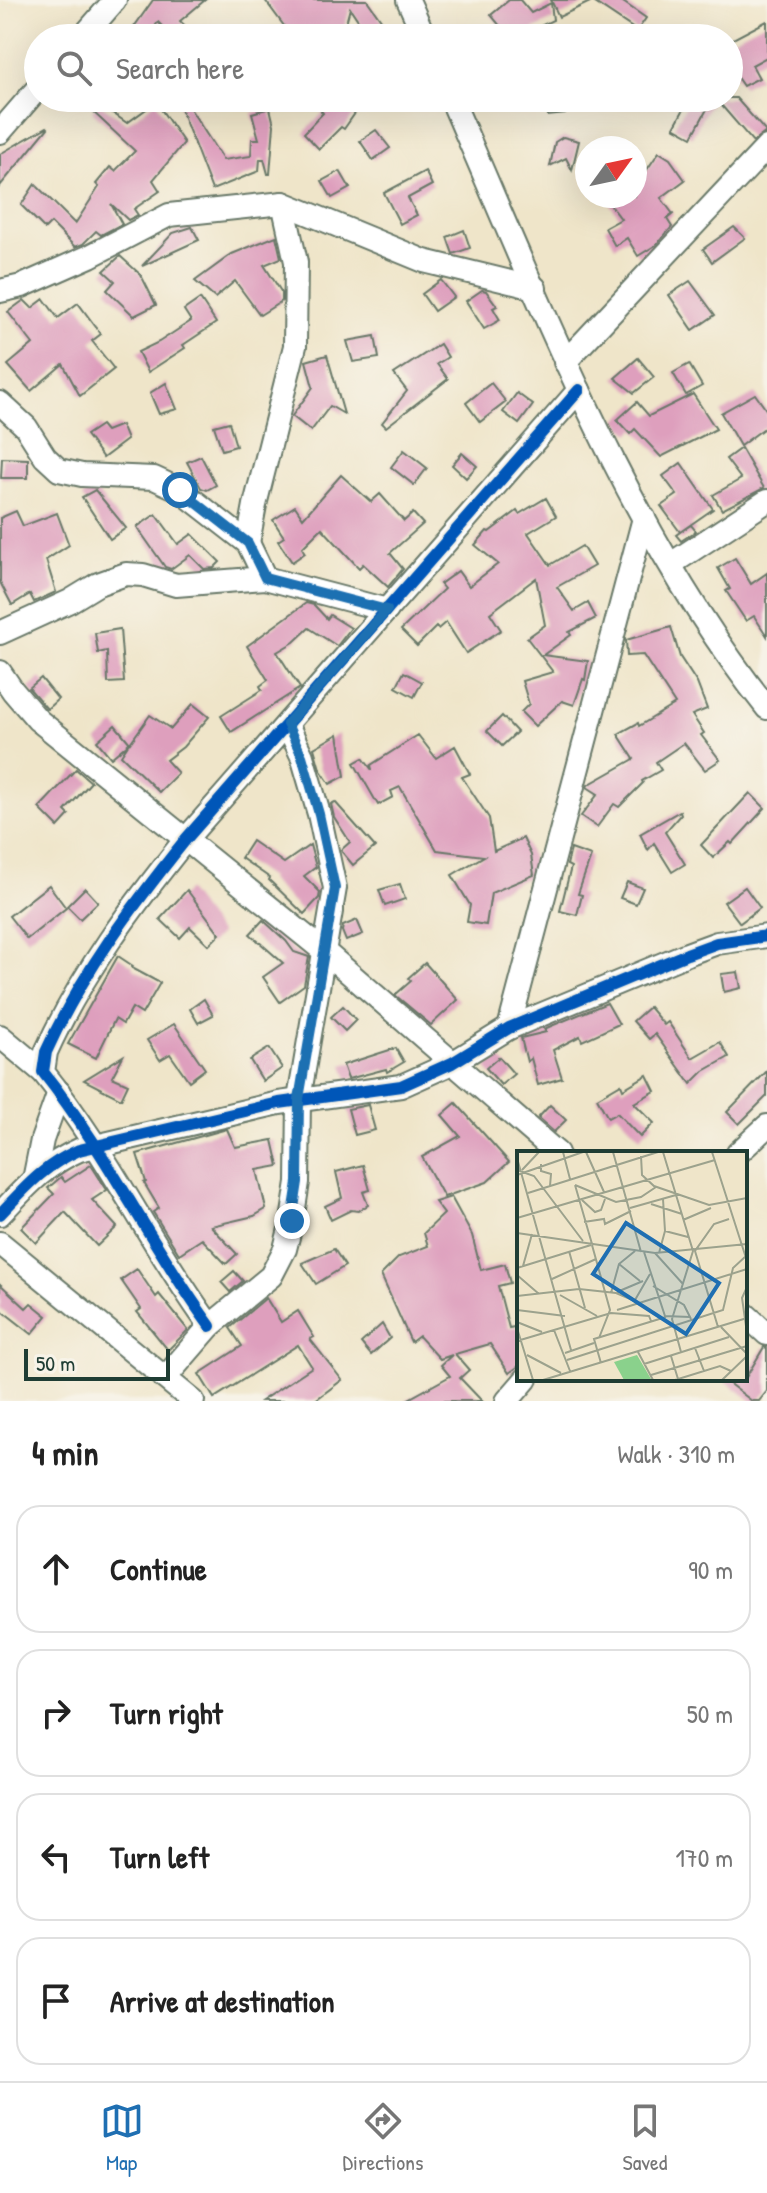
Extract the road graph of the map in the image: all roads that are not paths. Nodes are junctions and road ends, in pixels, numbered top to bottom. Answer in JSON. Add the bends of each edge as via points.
{"nodes":[{"id":1,"x":115,"y":0,"type":"edge"},
{"id":2,"x":408,"y":0,"type":"edge"},
{"id":3,"x":94,"y":24,"type":"edge"},
{"id":4,"x":419,"y":24,"type":"edge"},
{"id":5,"x":24,"y":104,"type":"edge"},
{"id":6,"x":457,"y":112,"type":"edge"},
{"id":7,"x":0,"y":132,"type":"edge"},
{"id":8,"x":767,"y":147,"type":"edge"},
{"id":9,"x":283,"y":203,"type":"junction"},
{"id":10,"x":535,"y":288,"type":"junction"},
{"id":11,"x":0,"y":291,"type":"edge"},
{"id":12,"x":565,"y":362,"type":"junction"},
{"id":13,"x":579,"y":390,"type":"junction"},
{"id":14,"x":0,"y":403,"type":"edge"},
{"id":15,"x":767,"y":501,"type":"edge"},
{"id":16,"x":644,"y":518,"type":"junction"},
{"id":17,"x":248,"y":543,"type":"junction"},
{"id":18,"x":671,"y":564,"type":"junction"},
{"id":19,"x":265,"y":578,"type":"junction"},
{"id":20,"x":387,"y":610,"type":"junction"},
{"id":21,"x":0,"y":633,"type":"edge"},
{"id":22,"x":0,"y":672,"type":"edge"},
{"id":23,"x":767,"y":708,"type":"edge"},
{"id":24,"x":287,"y":724,"type":"junction"},
{"id":25,"x":186,"y":839,"type":"junction"},
{"id":26,"x":767,"y":936,"type":"edge"},
{"id":27,"x":325,"y":952,"type":"junction"},
{"id":28,"x":509,"y":1028,"type":"junction"},
{"id":29,"x":0,"y":1036,"type":"edge"},
{"id":30,"x":452,"y":1063,"type":"junction"},
{"id":31,"x":43,"y":1072,"type":"junction"},
{"id":32,"x":59,"y":1092,"type":"junction"},
{"id":33,"x":299,"y":1099,"type":"junction"},
{"id":34,"x":767,"y":1126,"type":"edge"},
{"id":35,"x":97,"y":1145,"type":"junction"},
{"id":36,"x":555,"y":1151,"type":"edge"},
{"id":37,"x":740,"y":1151,"type":"edge"},
{"id":38,"x":35,"y":1175,"type":"junction"},
{"id":39,"x":0,"y":1214,"type":"edge"},
{"id":40,"x":0,"y":1243,"type":"edge"},
{"id":41,"x":747,"y":1316,"type":"edge"},
{"id":42,"x":210,"y":1326,"type":"junction"},
{"id":43,"x":767,"y":1334,"type":"edge"},
{"id":44,"x":165,"y":1378,"type":"junction"},
{"id":45,"x":524,"y":1381,"type":"edge"},
{"id":46,"x":193,"y":1401,"type":"edge"},
{"id":47,"x":507,"y":1401,"type":"edge"}],
"edges":[{"from":1,"to":3,"type":"street"},
{"from":2,"to":4,"type":"street"},
{"from":5,"to":7,"type":"street"},
{"from":6,"to":10,"type":"street"},
{"from":8,"to":12,"type":"street"},
{"from":9,"to":10,"type":"street","via":[[424,261]]},
{"from":9,"to":11,"type":"street","via":[[169,215],[90,256]]},
{"from":9,"to":17,"type":"street","via":[[296,262],[295,346]]},
{"from":10,"to":12,"type":"street"},
{"from":12,"to":13,"type":"street"},
{"from":13,"to":16,"type":"street"},
{"from":13,"to":20,"type":"street"},
{"from":14,"to":17,"type":"street","via":[[59,470],[160,479]]},
{"from":15,"to":18,"type":"street"},
{"from":16,"to":18,"type":"street"},
{"from":16,"to":28,"type":"street"},
{"from":17,"to":19,"type":"street"},
{"from":18,"to":23,"type":"street"},
{"from":19,"to":20,"type":"street"},
{"from":19,"to":21,"type":"street","via":[[185,585],[126,574]]},
{"from":20,"to":24,"type":"street"},
{"from":22,"to":25,"type":"street","via":[[38,720]]},
{"from":24,"to":25,"type":"street"},
{"from":24,"to":27,"type":"street","via":[[302,756],[329,851],[335,888]]},
{"from":25,"to":27,"type":"street"},
{"from":25,"to":31,"type":"street","via":[[106,943],[50,1044]]},
{"from":26,"to":28,"type":"street","via":[[707,947]]},
{"from":27,"to":30,"type":"street"},
{"from":27,"to":33,"type":"street"},
{"from":28,"to":30,"type":"street"},
{"from":29,"to":31,"type":"street"},
{"from":30,"to":33,"type":"street","via":[[393,1088]]},
{"from":30,"to":36,"type":"street"},
{"from":31,"to":32,"type":"street"},
{"from":32,"to":35,"type":"street"},
{"from":32,"to":38,"type":"street"},
{"from":33,"to":35,"type":"street"},
{"from":33,"to":42,"type":"street","via":[[298,1182],[285,1249],[271,1276]]},
{"from":34,"to":37,"type":"street"},
{"from":35,"to":38,"type":"street"},
{"from":35,"to":42,"type":"street","via":[[174,1277]]},
{"from":38,"to":39,"type":"street"},
{"from":40,"to":44,"type":"street"},
{"from":41,"to":43,"type":"street"},
{"from":42,"to":44,"type":"street"},
{"from":44,"to":46,"type":"street"},
{"from":45,"to":47,"type":"street"}]}
